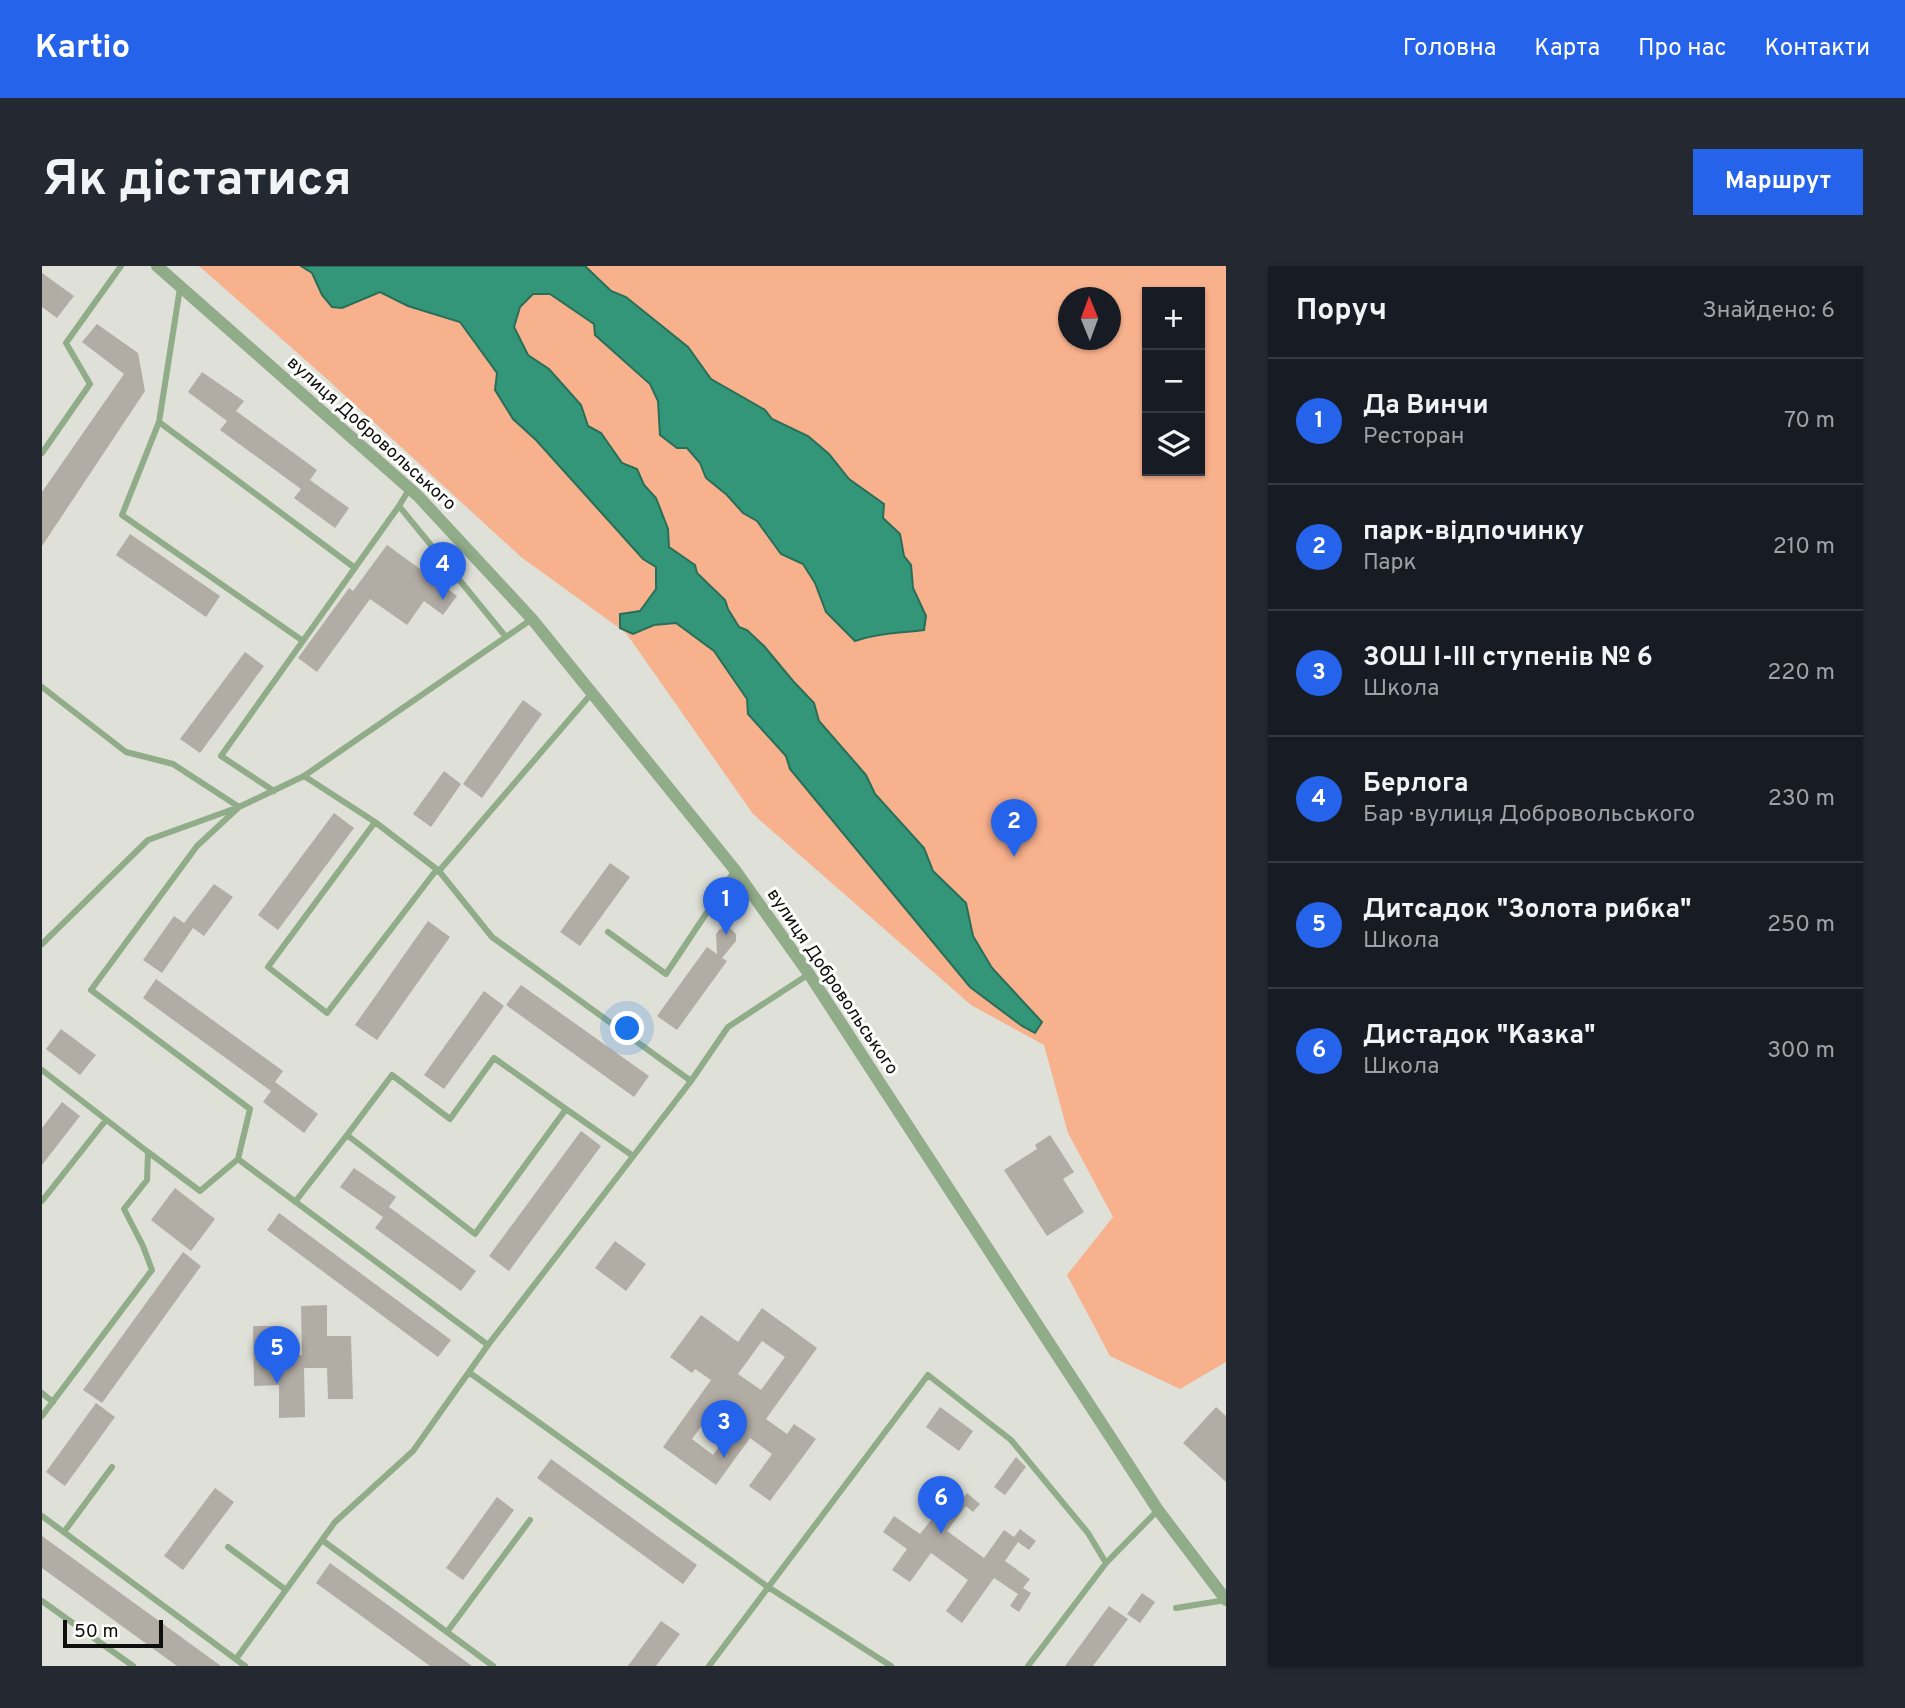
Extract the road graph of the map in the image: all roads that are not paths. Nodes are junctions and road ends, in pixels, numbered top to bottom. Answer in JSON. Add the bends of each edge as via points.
{"nodes":[{"id":1,"x":121,"y":266,"type":"edge"},
{"id":2,"x":157,"y":266,"type":"edge"},
{"id":3,"x":180,"y":286,"type":"junction"},
{"id":4,"x":159,"y":422,"type":"junction"},
{"id":5,"x":42,"y":453,"type":"edge"},
{"id":6,"x":410,"y":488,"type":"junction"},
{"id":7,"x":399,"y":506,"type":"junction"},
{"id":8,"x":355,"y":568,"type":"junction"},
{"id":9,"x":532,"y":619,"type":"junction"},
{"id":10,"x":506,"y":637,"type":"junction"},
{"id":11,"x":303,"y":641,"type":"junction"},
{"id":12,"x":42,"y":687,"type":"edge"},
{"id":13,"x":592,"y":693,"type":"junction"},
{"id":14,"x":304,"y":776,"type":"junction"},
{"id":15,"x":274,"y":791,"type":"junction"},
{"id":16,"x":239,"y":807,"type":"junction"},
{"id":17,"x":375,"y":822,"type":"junction"},
{"id":18,"x":735,"y":870,"type":"junction"},
{"id":19,"x":439,"y":871,"type":"junction"},
{"id":20,"x":608,"y":932,"type":"dead end"},
{"id":21,"x":42,"y":944,"type":"edge"},
{"id":22,"x":809,"y":974,"type":"junction"},
{"id":23,"x":42,"y":1070,"type":"edge"},
{"id":24,"x":691,"y":1081,"type":"junction"},
{"id":25,"x":566,"y":1110,"type":"junction"},
{"id":26,"x":106,"y":1120,"type":"junction"},
{"id":27,"x":347,"y":1135,"type":"junction"},
{"id":28,"x":148,"y":1152,"type":"junction"},
{"id":29,"x":633,"y":1156,"type":"junction"},
{"id":30,"x":238,"y":1159,"type":"junction"},
{"id":31,"x":42,"y":1201,"type":"edge"},
{"id":32,"x":295,"y":1202,"type":"junction"},
{"id":33,"x":488,"y":1345,"type":"junction"},
{"id":34,"x":470,"y":1373,"type":"junction"},
{"id":35,"x":42,"y":1393,"type":"edge"},
{"id":36,"x":53,"y":1402,"type":"junction"},
{"id":37,"x":42,"y":1416,"type":"edge"},
{"id":38,"x":112,"y":1467,"type":"dead end"},
{"id":39,"x":1158,"y":1510,"type":"junction"},
{"id":40,"x":42,"y":1516,"type":"edge"},
{"id":41,"x":530,"y":1520,"type":"dead end"},
{"id":42,"x":64,"y":1532,"type":"junction"},
{"id":43,"x":322,"y":1540,"type":"junction"},
{"id":44,"x":228,"y":1547,"type":"dead end"},
{"id":45,"x":1106,"y":1563,"type":"junction"},
{"id":46,"x":768,"y":1587,"type":"junction"},
{"id":47,"x":286,"y":1590,"type":"junction"},
{"id":48,"x":1226,"y":1600,"type":"edge"},
{"id":49,"x":42,"y":1601,"type":"edge"},
{"id":50,"x":1176,"y":1608,"type":"dead end"},
{"id":51,"x":447,"y":1632,"type":"junction"},
{"id":52,"x":236,"y":1659,"type":"junction"},
{"id":53,"x":133,"y":1666,"type":"edge"},
{"id":54,"x":245,"y":1666,"type":"edge"},
{"id":55,"x":493,"y":1666,"type":"edge"},
{"id":56,"x":709,"y":1666,"type":"edge"},
{"id":57,"x":891,"y":1666,"type":"edge"},
{"id":58,"x":1028,"y":1666,"type":"edge"}],
"edges":[{"from":1,"to":5,"type":"lane","via":[[66,343],[90,384]]},
{"from":2,"to":3,"type":"street","name":"вулиця Добровольського"},
{"from":3,"to":4,"type":"lane"},
{"from":3,"to":6,"type":"street","name":"вулиця Добровольського"},
{"from":4,"to":8,"type":"lane"},
{"from":4,"to":11,"type":"lane","via":[[122,515]]},
{"from":6,"to":7,"type":"lane"},
{"from":6,"to":9,"type":"street","name":"вулиця Добровольського"},
{"from":7,"to":8,"type":"lane"},
{"from":7,"to":10,"type":"lane"},
{"from":8,"to":11,"type":"lane"},
{"from":9,"to":10,"type":"lane"},
{"from":9,"to":13,"type":"street","name":"вулиця Добровольського"},
{"from":10,"to":14,"type":"lane"},
{"from":11,"to":15,"type":"lane","via":[[221,757]]},
{"from":12,"to":16,"type":"lane","via":[[126,752],[173,764]]},
{"from":13,"to":18,"type":"street","name":"вулиця Добровольського"},
{"from":13,"to":19,"type":"lane"},
{"from":14,"to":15,"type":"lane"},
{"from":14,"to":17,"type":"lane"},
{"from":15,"to":16,"type":"lane"},
{"from":16,"to":21,"type":"lane","via":[[148,840]]},
{"from":16,"to":30,"type":"lane","via":[[197,846],[91,990],[250,1108]]},
{"from":17,"to":19,"type":"lane"},
{"from":17,"to":19,"type":"lane","via":[[268,967],[327,1013]]},
{"from":18,"to":20,"type":"lane","via":[[666,974]]},
{"from":18,"to":22,"type":"street","name":"вулиця Добровольського"},
{"from":19,"to":24,"type":"lane","via":[[492,937]]},
{"from":22,"to":24,"type":"lane","via":[[728,1027]]},
{"from":22,"to":39,"type":"street","name":"вулиця Добровольського"},
{"from":23,"to":26,"type":"lane"},
{"from":24,"to":29,"type":"lane"},
{"from":25,"to":27,"type":"lane","via":[[494,1058],[450,1119],[391,1075]]},
{"from":25,"to":27,"type":"lane","via":[[475,1234]]},
{"from":25,"to":29,"type":"lane"},
{"from":26,"to":28,"type":"lane"},
{"from":26,"to":31,"type":"lane"},
{"from":27,"to":32,"type":"lane"},
{"from":28,"to":30,"type":"lane","via":[[200,1191]]},
{"from":28,"to":36,"type":"lane","via":[[147,1180],[124,1209],[152,1270]]},
{"from":29,"to":33,"type":"lane"},
{"from":30,"to":32,"type":"lane"},
{"from":32,"to":33,"type":"lane"},
{"from":33,"to":34,"type":"lane"},
{"from":34,"to":43,"type":"lane","via":[[413,1451],[335,1522]]},
{"from":34,"to":46,"type":"lane"},
{"from":35,"to":36,"type":"lane"},
{"from":36,"to":37,"type":"lane"},
{"from":38,"to":42,"type":"lane"},
{"from":39,"to":45,"type":"lane"},
{"from":39,"to":48,"type":"street","name":"вулиця Добровольського"},
{"from":40,"to":42,"type":"lane"},
{"from":41,"to":51,"type":"lane"},
{"from":42,"to":52,"type":"lane"},
{"from":43,"to":47,"type":"lane"},
{"from":43,"to":51,"type":"lane"},
{"from":44,"to":47,"type":"lane"},
{"from":45,"to":46,"type":"lane","via":[[1088,1533],[1011,1440],[928,1375]]},
{"from":45,"to":58,"type":"lane"},
{"from":46,"to":56,"type":"lane"},
{"from":46,"to":57,"type":"lane"},
{"from":47,"to":52,"type":"lane"},
{"from":48,"to":50,"type":"lane"},
{"from":49,"to":53,"type":"lane"},
{"from":51,"to":55,"type":"lane"},
{"from":52,"to":54,"type":"lane"}]}
